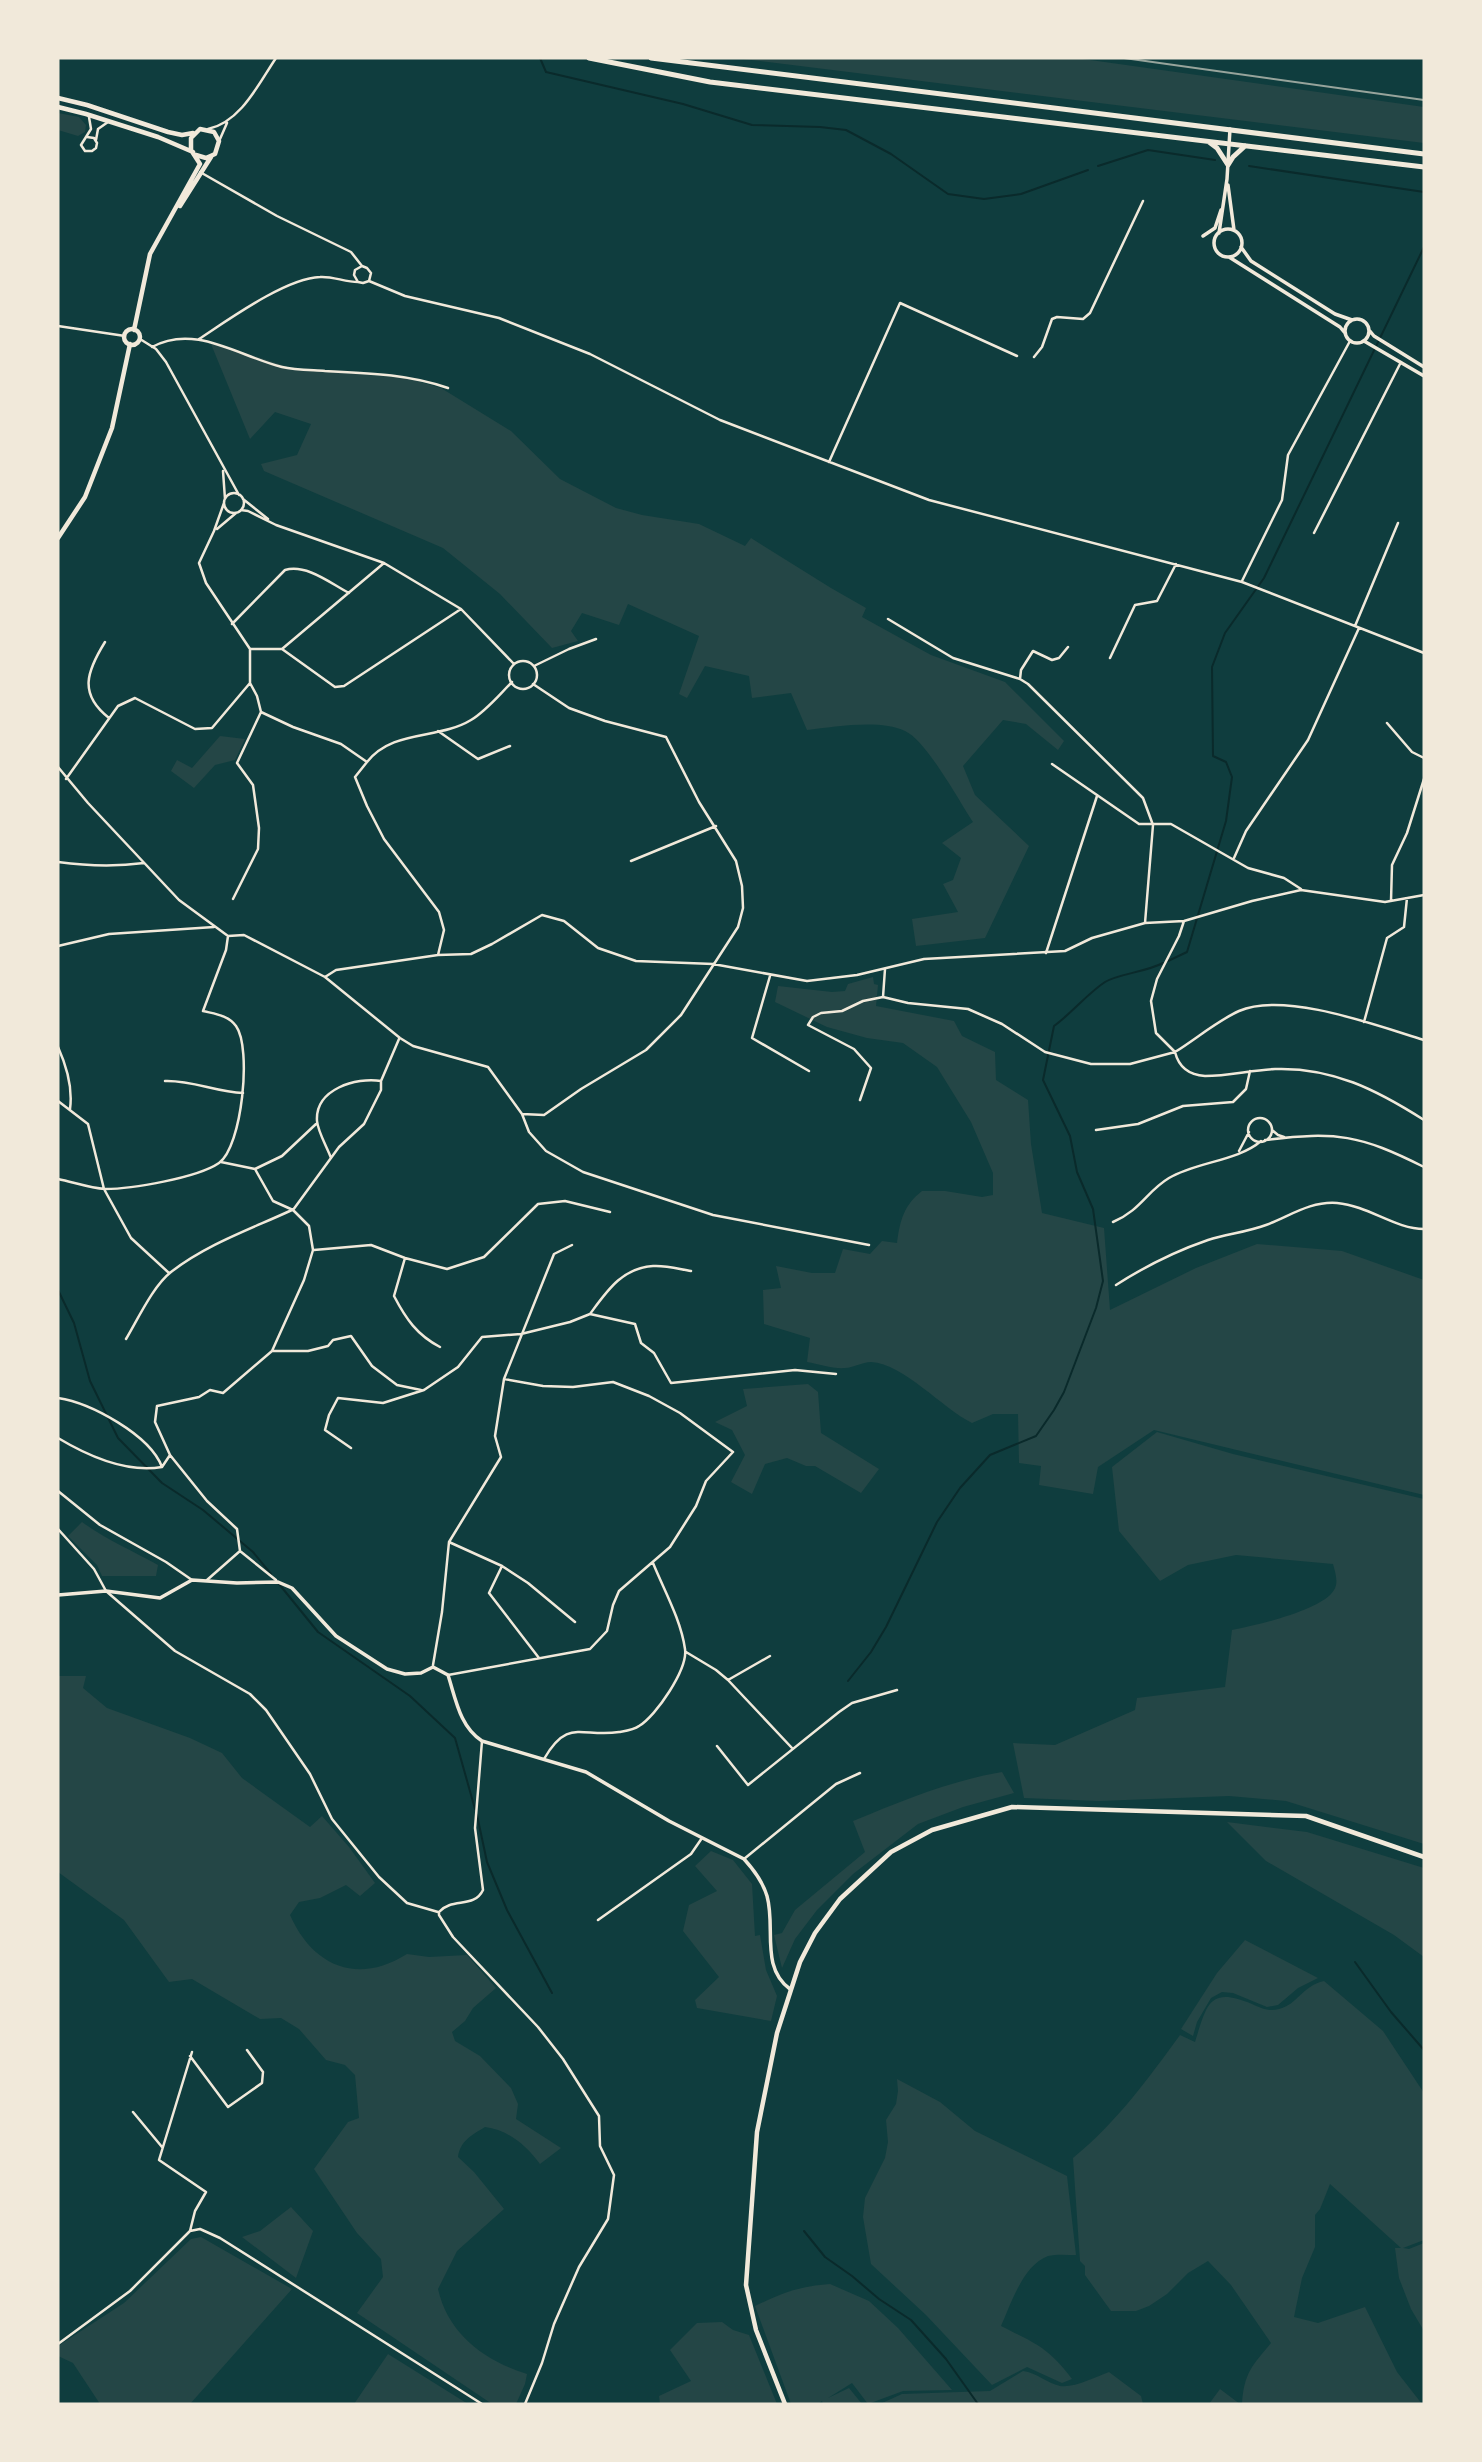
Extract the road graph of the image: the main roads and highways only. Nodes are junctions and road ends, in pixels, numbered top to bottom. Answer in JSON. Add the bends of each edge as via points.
{"nodes":[{"id":1,"x":589,"y":58,"type":"edge"},
{"id":2,"x":650,"y":58,"type":"edge"},
{"id":3,"x":58,"y":98,"type":"edge"},
{"id":4,"x":58,"y":107,"type":"edge"},
{"id":5,"x":194,"y":133,"type":"junction"},
{"id":6,"x":1206,"y":140,"type":"junction"},
{"id":7,"x":1246,"y":145,"type":"junction"},
{"id":8,"x":195,"y":154,"type":"junction"},
{"id":9,"x":1424,"y":154,"type":"edge"},
{"id":10,"x":211,"y":156,"type":"junction"},
{"id":11,"x":1424,"y":167,"type":"edge"},
{"id":12,"x":200,"y":171,"type":"junction"},
{"id":13,"x":134,"y":330,"type":"junction"},
{"id":14,"x":130,"y":344,"type":"junction"},
{"id":15,"x":58,"y":538,"type":"edge"},
{"id":16,"x":1424,"y":1857,"type":"edge"},
{"id":17,"x":785,"y":2404,"type":"edge"}],
"edges":[{"from":1,"to":6,"type":"highway","via":[[710,82]]},
{"from":2,"to":9,"type":"highway"},
{"from":3,"to":5,"type":"main road","via":[[168,132]]},
{"from":4,"to":8,"type":"main road","via":[[169,141]]},
{"from":5,"to":8,"type":"main road","via":[[190,142]]},
{"from":5,"to":10,"type":"main road","via":[[200,129],[214,132],[218,150]]},
{"from":6,"to":7,"type":"highway"},
{"from":6,"to":7,"type":"highway","via":[[1228,165]]},
{"from":7,"to":11,"type":"highway"},
{"from":8,"to":10,"type":"main road"},
{"from":8,"to":12,"type":"main road"},
{"from":10,"to":12,"type":"main road"},
{"from":12,"to":13,"type":"main road","via":[[150,254]]},
{"from":13,"to":14,"type":"main road","via":[[127,331],[125,337]]},
{"from":13,"to":14,"type":"main road","via":[[139,339]]},
{"from":14,"to":15,"type":"main road","via":[[113,428],[85,497]]},
{"from":16,"to":17,"type":"main road","via":[[1306,1816],[1012,1807],[932,1830],[891,1852],[840,1899],[805,1950],[777,2033],[757,2132],[746,2286],[756,2330]]}]}
